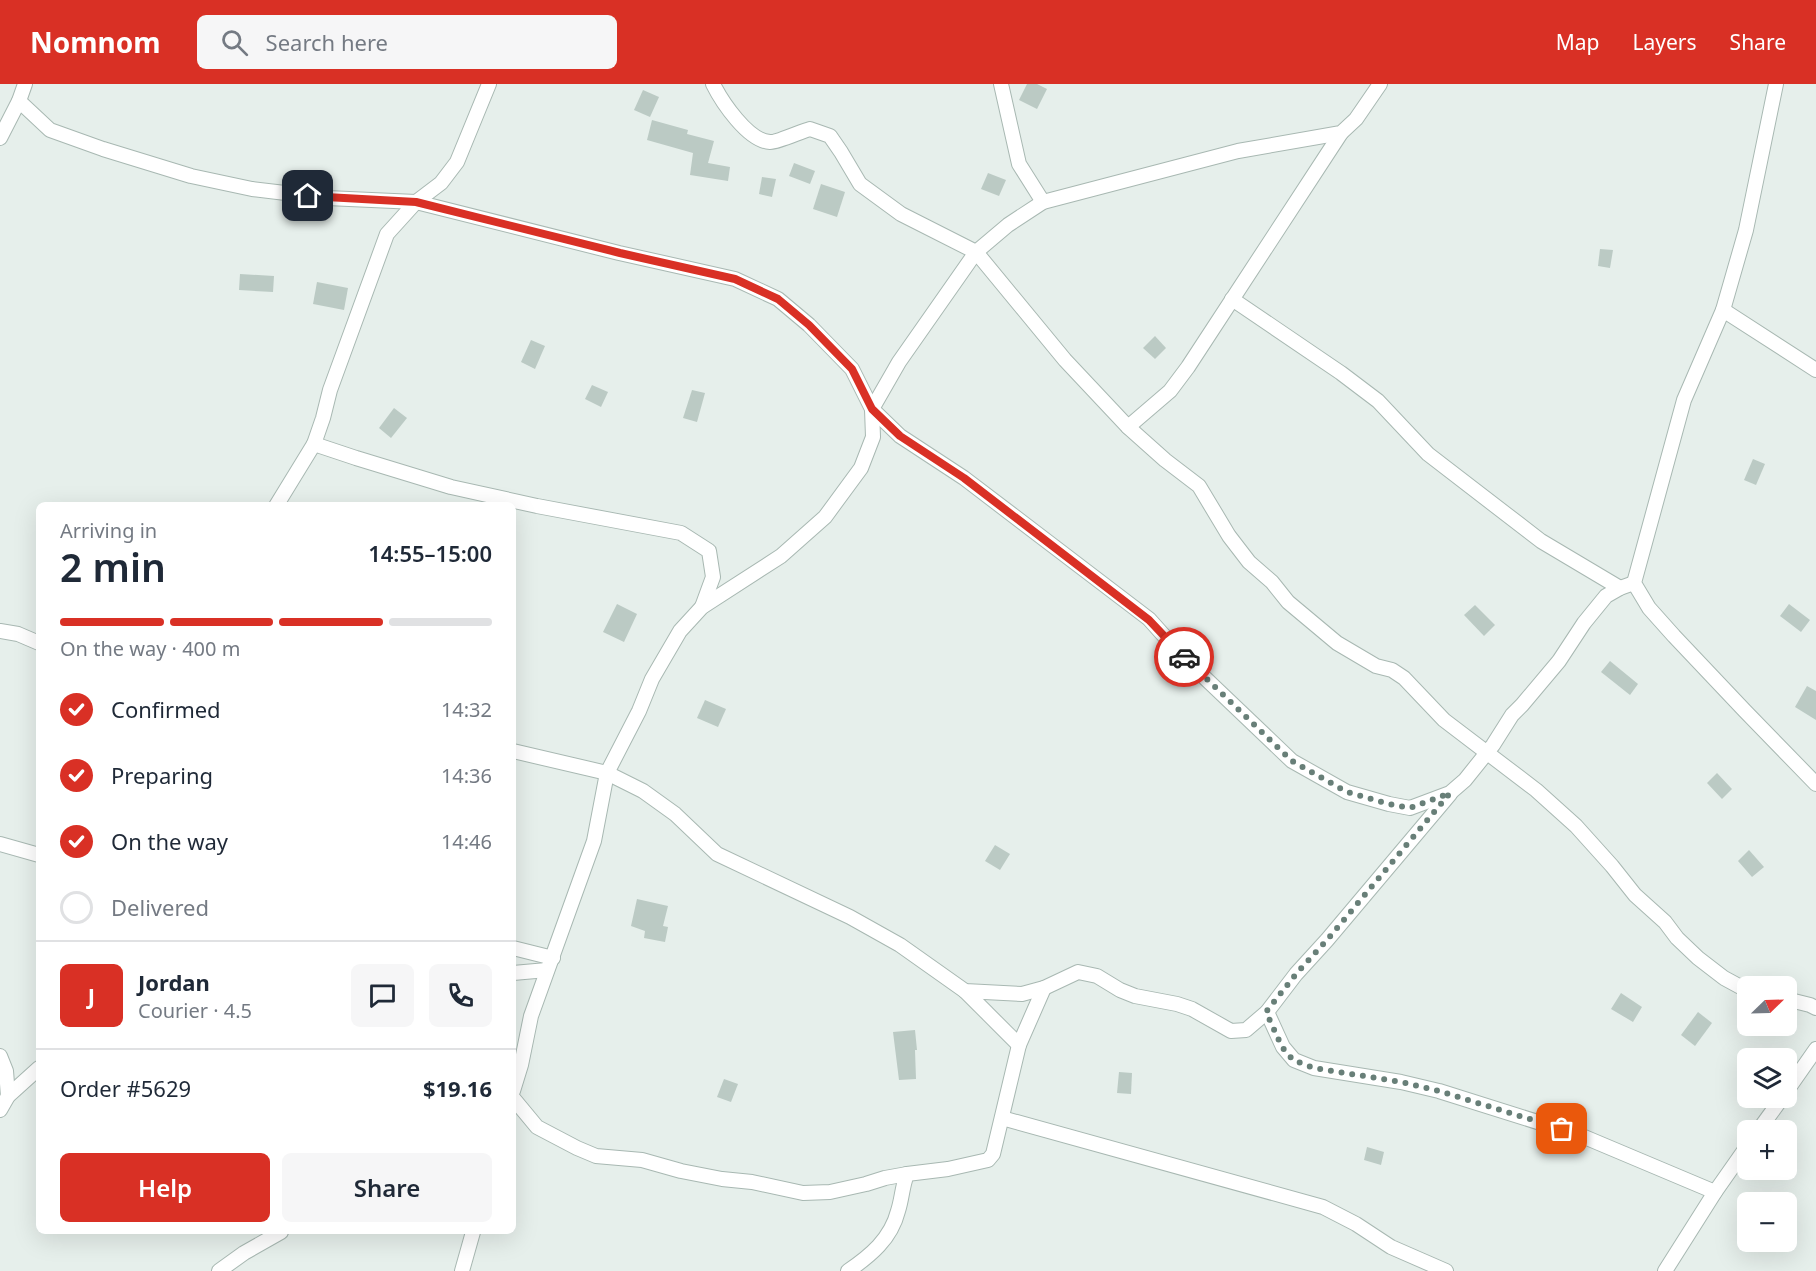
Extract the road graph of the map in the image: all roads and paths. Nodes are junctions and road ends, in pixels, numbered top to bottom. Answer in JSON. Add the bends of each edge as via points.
{"nodes":[{"id":1,"x":26,"y":84,"type":"edge"},
{"id":2,"x":489,"y":84,"type":"edge"},
{"id":3,"x":713,"y":84,"type":"edge"},
{"id":4,"x":1380,"y":84,"type":"edge"},
{"id":5,"x":1776,"y":84,"type":"edge"},
{"id":6,"x":1002,"y":86,"type":"edge"},
{"id":7,"x":19,"y":101,"type":"junction"},
{"id":8,"x":1,"y":133,"type":"edge"},
{"id":9,"x":1341,"y":133,"type":"junction"},
{"id":10,"x":416,"y":202,"type":"junction"},
{"id":11,"x":1043,"y":202,"type":"junction"},
{"id":12,"x":976,"y":252,"type":"junction"},
{"id":13,"x":1232,"y":299,"type":"junction"},
{"id":14,"x":1723,"y":310,"type":"junction"},
{"id":15,"x":1816,"y":370,"type":"edge"},
{"id":16,"x":872,"y":409,"type":"junction"},
{"id":17,"x":1128,"y":426,"type":"junction"},
{"id":18,"x":314,"y":444,"type":"junction"},
{"id":19,"x":278,"y":502,"type":"edge"},
{"id":20,"x":1634,"y":583,"type":"junction"},
{"id":21,"x":1620,"y":588,"type":"junction"},
{"id":22,"x":702,"y":607,"type":"junction"},
{"id":23,"x":0,"y":631,"type":"edge"},
{"id":24,"x":36,"y":642,"type":"edge"},
{"id":25,"x":516,"y":752,"type":"edge"},
{"id":26,"x":1486,"y":752,"type":"junction"},
{"id":27,"x":607,"y":773,"type":"junction"},
{"id":28,"x":1816,"y":784,"type":"edge"},
{"id":29,"x":1450,"y":793,"type":"junction"},
{"id":30,"x":0,"y":844,"type":"edge"},
{"id":31,"x":36,"y":854,"type":"edge"},
{"id":32,"x":516,"y":949,"type":"edge"},
{"id":33,"x":550,"y":964,"type":"junction"},
{"id":34,"x":516,"y":972,"type":"edge"},
{"id":35,"x":1737,"y":985,"type":"edge"},
{"id":36,"x":1044,"y":988,"type":"junction"},
{"id":37,"x":965,"y":992,"type":"junction"},
{"id":38,"x":1797,"y":1002,"type":"edge"},
{"id":39,"x":1816,"y":1008,"type":"edge"},
{"id":40,"x":1266,"y":1012,"type":"junction"},
{"id":41,"x":1018,"y":1045,"type":"junction"},
{"id":42,"x":1816,"y":1049,"type":"edge"},
{"id":43,"x":0,"y":1056,"type":"edge"},
{"id":44,"x":36,"y":1071,"type":"edge"},
{"id":45,"x":1797,"y":1076,"type":"edge"},
{"id":46,"x":516,"y":1081,"type":"edge"},
{"id":47,"x":8,"y":1096,"type":"junction"},
{"id":48,"x":516,"y":1102,"type":"edge"},
{"id":49,"x":0,"y":1110,"type":"edge"},
{"id":50,"x":1002,"y":1118,"type":"junction"},
{"id":51,"x":1737,"y":1161,"type":"edge"},
{"id":52,"x":907,"y":1174,"type":"junction"},
{"id":53,"x":1715,"y":1192,"type":"junction"},
{"id":54,"x":277,"y":1234,"type":"edge"},
{"id":55,"x":471,"y":1234,"type":"edge"},
{"id":56,"x":219,"y":1271,"type":"edge"},
{"id":57,"x":462,"y":1271,"type":"edge"},
{"id":58,"x":848,"y":1271,"type":"edge"},
{"id":59,"x":1446,"y":1271,"type":"edge"},
{"id":60,"x":1665,"y":1271,"type":"edge"}],
"edges":[{"from":1,"to":7,"type":"street"},
{"from":2,"to":10,"type":"street","via":[[457,162],[441,183]]},
{"from":3,"to":12,"type":"street","via":[[747,131],[757,138],[772,143],[810,129],[830,136],[860,184],[901,214]]},
{"from":4,"to":9,"type":"street","via":[[1356,119]]},
{"from":5,"to":14,"type":"street","via":[[1746,230]]},
{"from":6,"to":11,"type":"street","via":[[1019,164]]},
{"from":7,"to":8,"type":"street"},
{"from":7,"to":10,"type":"street","via":[[50,130],[191,176],[316,197]]},
{"from":9,"to":11,"type":"street","via":[[1238,151]]},
{"from":9,"to":13,"type":"street"},
{"from":10,"to":16,"type":"street","via":[[735,279],[778,299],[809,325],[852,369]]},
{"from":10,"to":18,"type":"street","via":[[387,234]]},
{"from":11,"to":12,"type":"street"},
{"from":12,"to":16,"type":"street","via":[[899,362]]},
{"from":12,"to":17,"type":"street","via":[[1065,360]]},
{"from":13,"to":17,"type":"street","via":[[1170,391]]},
{"from":13,"to":21,"type":"street","via":[[1378,401],[1428,454],[1542,540]]},
{"from":14,"to":15,"type":"street"},
{"from":14,"to":20,"type":"street","via":[[1684,400]]},
{"from":16,"to":22,"type":"street","via":[[873,437],[861,468],[825,518],[781,556]]},
{"from":16,"to":29,"type":"street","via":[[900,436],[992,499],[1149,620],[1292,761],[1347,792],[1389,804],[1410,808]]},
{"from":17,"to":26,"type":"street","via":[[1199,486],[1242,553],[1304,616],[1337,643],[1404,678],[1444,720]]},
{"from":18,"to":19,"type":"street"},
{"from":18,"to":22,"type":"street","via":[[451,486],[681,533],[709,550],[713,577]]},
{"from":20,"to":21,"type":"street"},
{"from":20,"to":28,"type":"street","via":[[1674,636]]},
{"from":21,"to":26,"type":"street","via":[[1606,596]]},
{"from":22,"to":27,"type":"street","via":[[680,631],[652,679]]},
{"from":23,"to":24,"type":"street"},
{"from":25,"to":27,"type":"street"},
{"from":26,"to":29,"type":"street"},
{"from":26,"to":35,"type":"street","via":[[1576,826],[1635,895],[1698,958]]},
{"from":27,"to":33,"type":"street","via":[[594,842]]},
{"from":27,"to":37,"type":"street","via":[[667,808],[717,854],[880,933]]},
{"from":29,"to":40,"type":"street"},
{"from":30,"to":31,"type":"street"},
{"from":32,"to":33,"type":"street"},
{"from":33,"to":34,"type":"street"},
{"from":33,"to":46,"type":"street","via":[[531,1016]]},
{"from":36,"to":37,"type":"street","via":[[1022,993]]},
{"from":36,"to":40,"type":"street","via":[[1078,972],[1097,976],[1135,996],[1192,1009],[1231,1031],[1246,1030]]},
{"from":36,"to":41,"type":"street"},
{"from":37,"to":41,"type":"street"},
{"from":38,"to":39,"type":"street"},
{"from":40,"to":53,"type":"street","via":[[1282,1047],[1293,1060],[1314,1068],[1439,1091],[1582,1136]]},
{"from":41,"to":50,"type":"street"},
{"from":42,"to":45,"type":"street"},
{"from":43,"to":47,"type":"street"},
{"from":44,"to":47,"type":"street"},
{"from":47,"to":49,"type":"street"},
{"from":48,"to":52,"type":"street","via":[[537,1127],[596,1156],[642,1160],[803,1193],[830,1192]]},
{"from":50,"to":52,"type":"street","via":[[988,1160]]},
{"from":50,"to":59,"type":"street","via":[[1323,1207],[1391,1246]]},
{"from":51,"to":53,"type":"street"},
{"from":52,"to":58,"type":"street","via":[[893,1228],[869,1257]]},
{"from":53,"to":60,"type":"street"},
{"from":54,"to":56,"type":"street"},
{"from":55,"to":57,"type":"street"}]}
